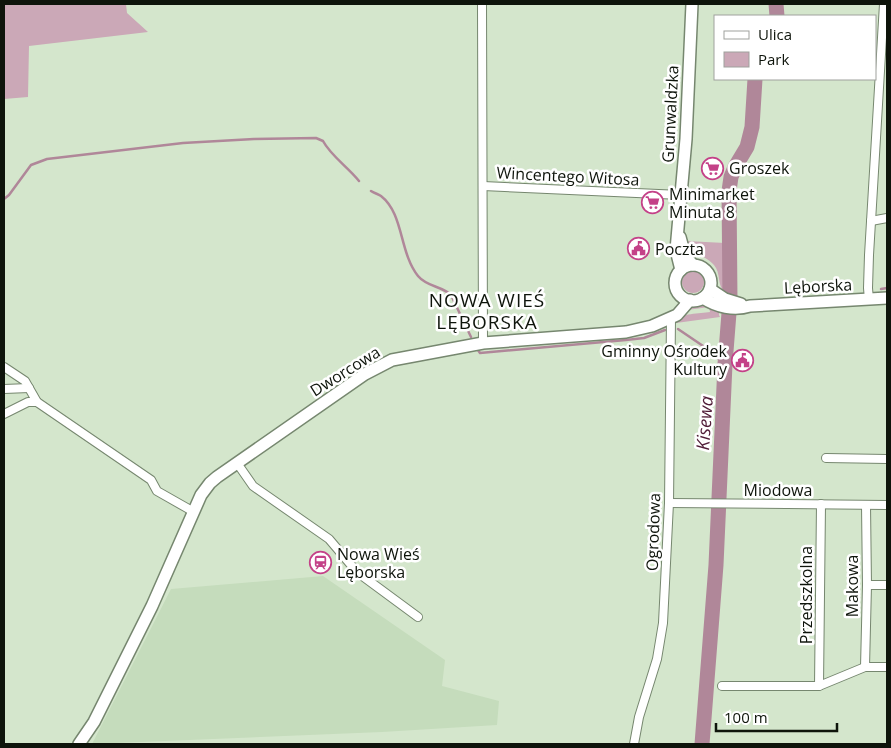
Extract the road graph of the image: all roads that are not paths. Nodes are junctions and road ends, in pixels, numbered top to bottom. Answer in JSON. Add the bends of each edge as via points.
{"nodes":[{"id":1,"x":482,"y":4,"type":"edge"},
{"id":2,"x":692,"y":4,"type":"edge"},
{"id":3,"x":884,"y":4,"type":"edge"},
{"id":4,"x":483,"y":186,"type":"junction"},
{"id":5,"x":681,"y":195,"type":"junction"},
{"id":6,"x":887,"y":218,"type":"edge"},
{"id":7,"x":872,"y":221,"type":"junction"},
{"id":8,"x":678,"y":226,"type":"junction"},
{"id":9,"x":693,"y":264,"type":"junction"},
{"id":10,"x":681,"y":270,"type":"junction"},
{"id":11,"x":707,"y":294,"type":"junction"},
{"id":12,"x":686,"y":298,"type":"junction"},
{"id":13,"x":887,"y":298,"type":"edge"},
{"id":14,"x":869,"y":300,"type":"junction"},
{"id":15,"x":671,"y":318,"type":"junction"},
{"id":16,"x":482,"y":343,"type":"junction"},
{"id":17,"x":4,"y":368,"type":"edge"},
{"id":18,"x":29,"y":388,"type":"junction"},
{"id":19,"x":4,"y":389,"type":"edge"},
{"id":20,"x":37,"y":402,"type":"junction"},
{"id":21,"x":4,"y":414,"type":"edge"},
{"id":22,"x":826,"y":458,"type":"dead end"},
{"id":23,"x":887,"y":459,"type":"edge"},
{"id":24,"x":237,"y":463,"type":"junction"},
{"id":25,"x":669,"y":503,"type":"junction"},
{"id":26,"x":821,"y":504,"type":"junction"},
{"id":27,"x":866,"y":505,"type":"junction"},
{"id":28,"x":887,"y":505,"type":"edge"},
{"id":29,"x":194,"y":512,"type":"junction"},
{"id":30,"x":867,"y":585,"type":"junction"},
{"id":31,"x":887,"y":586,"type":"edge"},
{"id":32,"x":418,"y":617,"type":"dead end"},
{"id":33,"x":865,"y":667,"type":"junction"},
{"id":34,"x":887,"y":667,"type":"edge"},
{"id":35,"x":722,"y":686,"type":"dead end"},
{"id":36,"x":819,"y":686,"type":"junction"},
{"id":37,"x":79,"y":744,"type":"edge"},
{"id":38,"x":634,"y":744,"type":"edge"}],
"edges":[{"from":1,"to":4,"type":"street","name":"Wincentego Witosa"},
{"from":2,"to":5,"type":"street","name":"Grunwaldzka"},
{"from":3,"to":7,"type":"street"},
{"from":4,"to":5,"type":"street","name":"Wincentego Witosa"},
{"from":4,"to":16,"type":"street","name":"Wincentego Witosa"},
{"from":5,"to":8,"type":"street","name":"Grunwaldzka"},
{"from":6,"to":7,"type":"street"},
{"from":7,"to":14,"type":"street"},
{"from":8,"to":9,"type":"street","name":"Grunwaldzka","via":[[685,256]]},
{"from":8,"to":10,"type":"street","name":"Grunwaldzka","via":[[676,250]]},
{"from":9,"to":10,"type":"street"},
{"from":9,"to":11,"type":"street","via":[[709,273]]},
{"from":10,"to":12,"type":"street","via":[[675,282],[678,292]]},
{"from":11,"to":12,"type":"street","via":[[698,300]]},
{"from":11,"to":14,"type":"street","name":"Lęborska","via":[[738,306]]},
{"from":12,"to":15,"type":"street","name":"Dworcowa","via":[[681,312]]},
{"from":13,"to":14,"type":"street","name":"Lęborska"},
{"from":15,"to":16,"type":"street","name":"Dworcowa","via":[[626,332]]},
{"from":15,"to":25,"type":"street","name":"Ogrodowa"},
{"from":16,"to":24,"type":"street","name":"Dworcowa","via":[[406,357],[379,366]]},
{"from":17,"to":18,"type":"street","via":[[25,381]]},
{"from":18,"to":19,"type":"street"},
{"from":18,"to":20,"type":"street"},
{"from":20,"to":21,"type":"street","via":[[28,402]]},
{"from":20,"to":29,"type":"street","via":[[151,480],[157,491]]},
{"from":22,"to":23,"type":"street"},
{"from":24,"to":29,"type":"street","name":"Dworcowa","via":[[210,484]]},
{"from":24,"to":32,"type":"street","via":[[253,486],[329,538],[357,572]]},
{"from":25,"to":26,"type":"street","name":"Miodowa"},
{"from":25,"to":38,"type":"street","name":"Ogrodowa","via":[[663,623],[657,659]]},
{"from":26,"to":27,"type":"street","name":"Miodowa"},
{"from":26,"to":36,"type":"street","name":"Przedszkolna"},
{"from":27,"to":28,"type":"street","name":"Miodowa"},
{"from":27,"to":30,"type":"street","name":"Makowa"},
{"from":29,"to":37,"type":"street","name":"Dworcowa","via":[[113,686]]},
{"from":30,"to":31,"type":"street"},
{"from":30,"to":33,"type":"street","name":"Makowa"},
{"from":33,"to":34,"type":"street"},
{"from":33,"to":36,"type":"street"},
{"from":35,"to":36,"type":"street"}]}
